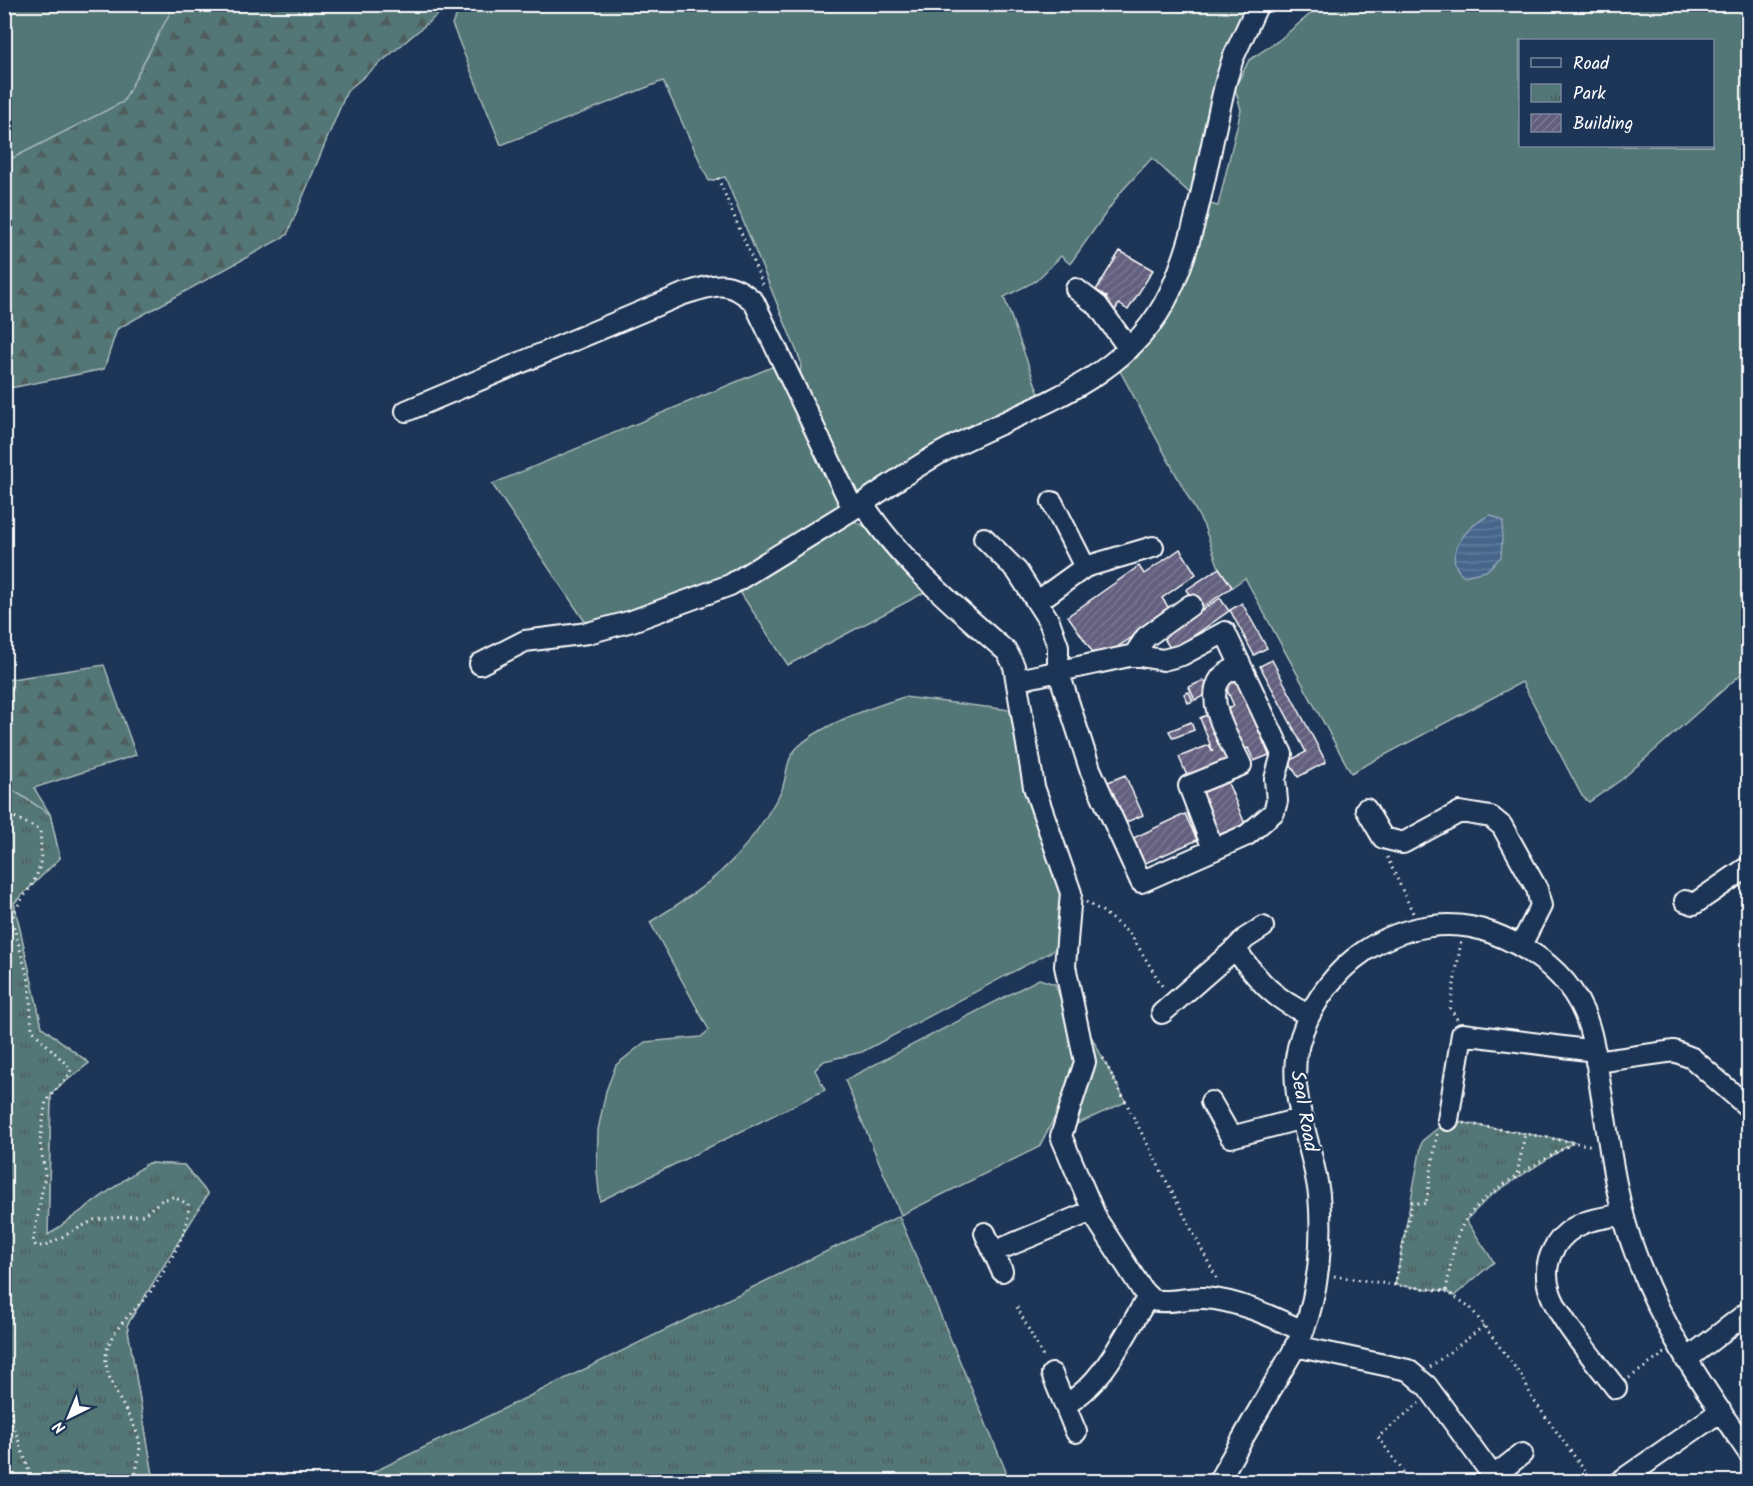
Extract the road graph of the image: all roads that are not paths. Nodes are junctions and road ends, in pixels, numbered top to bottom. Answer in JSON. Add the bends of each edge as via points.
{"nodes":[{"id":1,"x":1258,"y":4,"type":"edge"},
{"id":2,"x":1076,"y":289,"type":"dead end"},
{"id":3,"x":1129,"y":349,"type":"junction"},
{"id":4,"x":406,"y":411,"type":"dead end"},
{"id":5,"x":1052,"y":502,"type":"dead end"},
{"id":6,"x":858,"y":506,"type":"junction"},
{"id":7,"x":984,"y":538,"type":"dead end"},
{"id":8,"x":1153,"y":547,"type":"dead end"},
{"id":9,"x":1085,"y":567,"type":"junction"},
{"id":10,"x":1038,"y":600,"type":"junction"},
{"id":11,"x":1191,"y":605,"type":"dead end"},
{"id":12,"x":1134,"y":655,"type":"junction"},
{"id":13,"x":480,"y":664,"type":"dead end"},
{"id":14,"x":1240,"y":666,"type":"junction"},
{"id":15,"x":1058,"y":670,"type":"junction"},
{"id":16,"x":1018,"y":680,"type":"junction"},
{"id":17,"x":1366,"y":809,"type":"dead end"},
{"id":18,"x":1213,"y":849,"type":"junction"},
{"id":19,"x":1749,"y":867,"type":"edge"},
{"id":20,"x":1685,"y":902,"type":"dead end"},
{"id":21,"x":1263,"y":927,"type":"dead end"},
{"id":22,"x":1521,"y":945,"type":"junction"},
{"id":23,"x":1236,"y":949,"type":"junction"},
{"id":24,"x":1168,"y":1008,"type":"road end"},
{"id":25,"x":1309,"y":1015,"type":"junction"},
{"id":26,"x":1595,"y":1057,"type":"junction"},
{"id":27,"x":1211,"y":1102,"type":"dead end"},
{"id":28,"x":1749,"y":1107,"type":"edge"},
{"id":29,"x":1303,"y":1118,"type":"junction"},
{"id":30,"x":1448,"y":1120,"type":"road end"},
{"id":31,"x":1092,"y":1211,"type":"junction"},
{"id":32,"x":1622,"y":1214,"type":"junction"},
{"id":33,"x":985,"y":1233,"type":"dead end"},
{"id":34,"x":993,"y":1251,"type":"junction"},
{"id":35,"x":1002,"y":1271,"type":"dead end"},
{"id":36,"x":1148,"y":1297,"type":"junction"},
{"id":37,"x":1749,"y":1312,"type":"edge"},
{"id":38,"x":1299,"y":1339,"type":"junction"},
{"id":39,"x":1681,"y":1353,"type":"junction"},
{"id":40,"x":1052,"y":1374,"type":"road end"},
{"id":41,"x":1616,"y":1388,"type":"road end"},
{"id":42,"x":1065,"y":1406,"type":"junction"},
{"id":43,"x":1720,"y":1411,"type":"junction"},
{"id":44,"x":1076,"y":1432,"type":"dead end"},
{"id":45,"x":1749,"y":1452,"type":"edge"},
{"id":46,"x":1522,"y":1454,"type":"dead end"},
{"id":47,"x":1490,"y":1479,"type":"edge"},
{"id":48,"x":1218,"y":1482,"type":"edge"},
{"id":49,"x":1619,"y":1482,"type":"edge"}],
"edges":[{"from":1,"to":3,"type":"street","via":[[1228,73],[1183,261],[1157,316]]},
{"from":2,"to":3,"type":"street","via":[[1098,306]]},
{"from":3,"to":6,"type":"street","via":[[1091,380],[944,451]]},
{"from":4,"to":6,"type":"street","via":[[681,295],[723,284],[735,287],[754,302]]},
{"from":5,"to":9,"type":"street"},
{"from":6,"to":13,"type":"street","via":[[707,595],[588,633],[525,641]]},
{"from":6,"to":16,"type":"street","via":[[920,571],[1007,652]]},
{"from":7,"to":10,"type":"street","via":[[1017,571]]},
{"from":8,"to":9,"type":"street"},
{"from":9,"to":10,"type":"street"},
{"from":10,"to":15,"type":"street","via":[[1058,646]]},
{"from":11,"to":12,"type":"street","via":[[1146,637]]},
{"from":12,"to":14,"type":"street","via":[[1163,660],[1182,655],[1225,632]]},
{"from":12,"to":15,"type":"street"},
{"from":14,"to":18,"type":"street","via":[[1282,754],[1275,779],[1277,801],[1274,812],[1247,835]]},
{"from":14,"to":18,"type":"street","via":[[1222,675],[1215,687],[1215,704],[1241,765],[1189,786]]},
{"from":15,"to":16,"type":"street"},
{"from":15,"to":18,"type":"street","via":[[1090,770],[1141,882]]},
{"from":16,"to":31,"type":"street","via":[[1034,787],[1071,893],[1065,966],[1084,1062],[1061,1131]]},
{"from":17,"to":22,"type":"street","via":[[1383,838],[1403,843],[1460,812],[1491,817],[1502,826],[1538,889],[1541,906]]},
{"from":19,"to":20,"type":"street","via":[[1694,904]]},
{"from":21,"to":23,"type":"street"},
{"from":22,"to":25,"type":"street","name":"Seal Road","via":[[1464,926],[1439,924],[1400,932],[1365,951],[1335,978]]},
{"from":22,"to":26,"type":"street","name":"Seal Road","via":[[1565,983],[1584,1012]]},
{"from":23,"to":24,"type":"street"},
{"from":23,"to":25,"type":"street","via":[[1268,990]]},
{"from":25,"to":29,"type":"street","name":"Seal Road","via":[[1296,1058]]},
{"from":26,"to":28,"type":"street","via":[[1674,1052],[1692,1058]]},
{"from":26,"to":30,"type":"street","via":[[1462,1034]]},
{"from":26,"to":32,"type":"street","name":"Seal Road"},
{"from":27,"to":29,"type":"street","via":[[1231,1137]]},
{"from":29,"to":38,"type":"street","name":"Seal Road","via":[[1319,1197],[1320,1242]]},
{"from":31,"to":34,"type":"street"},
{"from":31,"to":36,"type":"street"},
{"from":32,"to":39,"type":"street","name":"Seal Road","via":[[1663,1322]]},
{"from":32,"to":41,"type":"street","via":[[1585,1222],[1562,1236],[1546,1267],[1550,1292],[1561,1312]]},
{"from":33,"to":34,"type":"street"},
{"from":34,"to":35,"type":"street"},
{"from":36,"to":38,"type":"street","via":[[1158,1301],[1204,1298],[1228,1302],[1271,1316]]},
{"from":36,"to":42,"type":"street","via":[[1102,1372]]},
{"from":37,"to":39,"type":"street"},
{"from":38,"to":47,"type":"street","via":[[1408,1370],[1418,1377]]},
{"from":38,"to":48,"type":"street","name":"Seal Road"},
{"from":39,"to":43,"type":"street","name":"Seal Road"},
{"from":40,"to":42,"type":"street"},
{"from":42,"to":44,"type":"street"},
{"from":43,"to":45,"type":"street","name":"Seal Road"},
{"from":43,"to":49,"type":"street"},
{"from":46,"to":47,"type":"street"}]}
